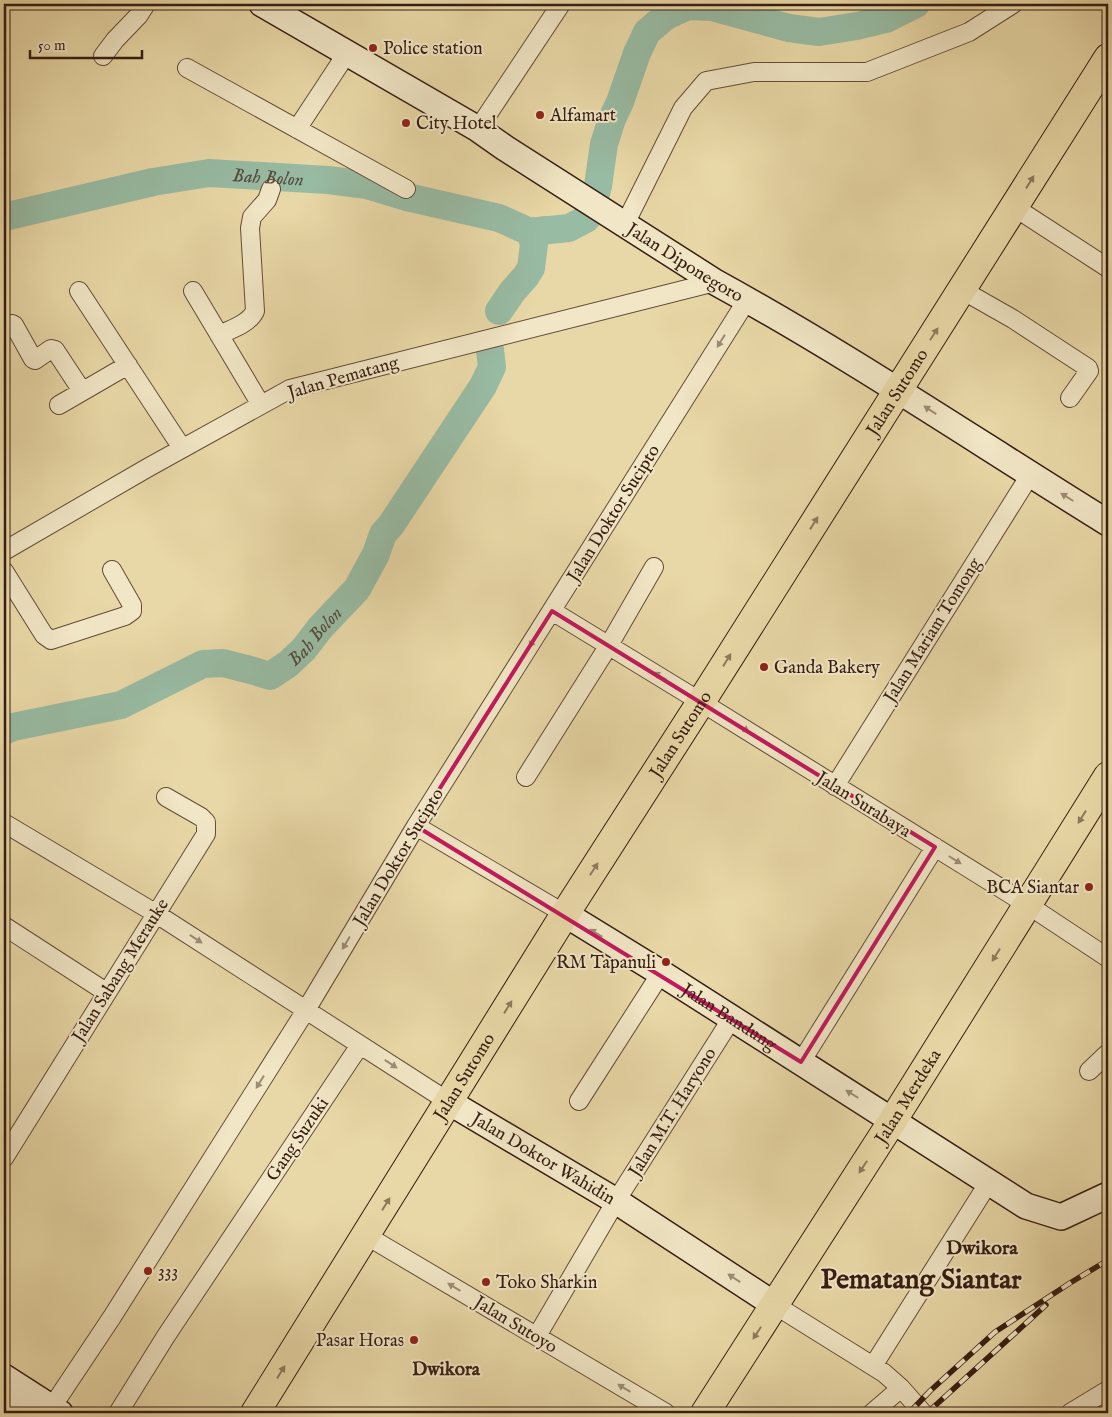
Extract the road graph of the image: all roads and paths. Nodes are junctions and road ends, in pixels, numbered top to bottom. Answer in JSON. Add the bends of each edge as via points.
{"nodes":[{"id":1,"x":146,"y":4,"type":"edge"},
{"id":2,"x":262,"y":4,"type":"edge"},
{"id":3,"x":560,"y":4,"type":"edge"},
{"id":4,"x":1013,"y":4,"type":"edge"},
{"id":5,"x":348,"y":53,"type":"junction"},
{"id":6,"x":103,"y":56,"type":"dead end"},
{"id":7,"x":1108,"y":58,"type":"edge"},
{"id":8,"x":187,"y":68,"type":"dead end"},
{"id":9,"x":297,"y":129,"type":"junction"},
{"id":10,"x":478,"y":129,"type":"junction"},
{"id":11,"x":271,"y":189,"type":"dead end"},
{"id":12,"x":406,"y":189,"type":"dead end"},
{"id":13,"x":1014,"y":207,"type":"junction"},
{"id":14,"x":621,"y":221,"type":"junction"},
{"id":15,"x":1108,"y":268,"type":"edge"},
{"id":16,"x":715,"y":282,"type":"junction"},
{"id":17,"x":962,"y":290,"type":"junction"},
{"id":18,"x":79,"y":291,"type":"dead end"},
{"id":19,"x":193,"y":291,"type":"dead end"},
{"id":20,"x":747,"y":300,"type":"junction"},
{"id":21,"x":4,"y":329,"type":"edge"},
{"id":22,"x":220,"y":335,"type":"junction"},
{"id":23,"x":128,"y":365,"type":"junction"},
{"id":24,"x":898,"y":389,"type":"junction"},
{"id":25,"x":82,"y":391,"type":"junction"},
{"id":26,"x":1070,"y":398,"type":"dead end"},
{"id":27,"x":59,"y":405,"type":"dead end"},
{"id":28,"x":261,"y":405,"type":"junction"},
{"id":29,"x":182,"y":448,"type":"junction"},
{"id":30,"x":1030,"y":475,"type":"junction"},
{"id":31,"x":1108,"y":523,"type":"edge"},
{"id":32,"x":4,"y":551,"type":"edge"},
{"id":33,"x":654,"y":567,"type":"dead end"},
{"id":34,"x":112,"y":570,"type":"dead end"},
{"id":35,"x":4,"y":571,"type":"edge"},
{"id":36,"x":552,"y":610,"type":"junction"},
{"id":37,"x":609,"y":645,"type":"junction"},
{"id":38,"x":701,"y":702,"type":"junction"},
{"id":39,"x":1108,"y":776,"type":"edge"},
{"id":40,"x":526,"y":778,"type":"dead end"},
{"id":41,"x":835,"y":786,"type":"junction"},
{"id":42,"x":166,"y":797,"type":"dead end"},
{"id":43,"x":4,"y":823,"type":"edge"},
{"id":44,"x":416,"y":826,"type":"junction"},
{"id":45,"x":935,"y":848,"type":"junction"},
{"id":46,"x":1028,"y":904,"type":"junction"},
{"id":47,"x":155,"y":913,"type":"junction"},
{"id":48,"x":565,"y":914,"type":"junction"},
{"id":49,"x":4,"y":926,"type":"edge"},
{"id":50,"x":1108,"y":958,"type":"edge"},
{"id":51,"x":661,"y":973,"type":"junction"},
{"id":52,"x":106,"y":992,"type":"junction"},
{"id":53,"x":306,"y":1010,"type":"junction"},
{"id":54,"x":732,"y":1018,"type":"junction"},
{"id":55,"x":360,"y":1044,"type":"junction"},
{"id":56,"x":1108,"y":1054,"type":"edge"},
{"id":57,"x":802,"y":1062,"type":"junction"},
{"id":58,"x":1089,"y":1071,"type":"dead end"},
{"id":59,"x":579,"y":1100,"type":"dead end"},
{"id":60,"x":449,"y":1102,"type":"junction"},
{"id":61,"x":893,"y":1120,"type":"junction"},
{"id":62,"x":4,"y":1158,"type":"edge"},
{"id":63,"x":989,"y":1182,"type":"junction"},
{"id":64,"x":1108,"y":1195,"type":"edge"},
{"id":65,"x":616,"y":1201,"type":"junction"},
{"id":66,"x":366,"y":1236,"type":"junction"},
{"id":67,"x":775,"y":1305,"type":"junction"},
{"id":68,"x":537,"y":1336,"type":"junction"},
{"id":69,"x":873,"y":1366,"type":"junction"},
{"id":70,"x":4,"y":1377,"type":"edge"},
{"id":71,"x":901,"y":1388,"type":"junction"},
{"id":72,"x":1108,"y":1390,"type":"edge"},
{"id":73,"x":4,"y":1401,"type":"edge"},
{"id":74,"x":53,"y":1411,"type":"edge"},
{"id":75,"x":23,"y":1413,"type":"edge"},
{"id":76,"x":118,"y":1413,"type":"edge"},
{"id":77,"x":255,"y":1413,"type":"edge"},
{"id":78,"x":666,"y":1413,"type":"edge"},
{"id":79,"x":705,"y":1413,"type":"edge"},
{"id":80,"x":872,"y":1413,"type":"edge"},
{"id":81,"x":923,"y":1413,"type":"edge"},
{"id":82,"x":1070,"y":1413,"type":"edge"}],
"edges":[{"from":1,"to":6,"type":"street"},
{"from":2,"to":5,"type":"street","name":"Jalan Diponegoro"},
{"from":3,"to":10,"type":"street"},
{"from":4,"to":14,"type":"street","via":[[969,32],[867,72],[754,72],[706,81],[683,108]]},
{"from":5,"to":9,"type":"street"},
{"from":5,"to":10,"type":"street","name":"Jalan Diponegoro"},
{"from":13,"to":7,"type":"main road","name":"Jalan Sutomo","one_way":true},
{"from":8,"to":9,"type":"street"},
{"from":9,"to":12,"type":"street"},
{"from":10,"to":14,"type":"street","name":"Jalan Diponegoro"},
{"from":11,"to":22,"type":"street","via":[[267,200],[252,218],[250,228],[255,311],[248,320]]},
{"from":13,"to":15,"type":"street"},
{"from":13,"to":17,"type":"main road","name":"Jalan Sutomo"},
{"from":14,"to":16,"type":"street","name":"Jalan Diponegoro"},
{"from":16,"to":20,"type":"street","name":"Jalan Diponegoro"},
{"from":16,"to":28,"type":"street","name":"Jalan Pematang","via":[[290,389]]},
{"from":24,"to":17,"type":"main road","name":"Jalan Sutomo","one_way":true},
{"from":17,"to":26,"type":"street","via":[[1088,368]]},
{"from":18,"to":23,"type":"street"},
{"from":19,"to":22,"type":"street"},
{"from":20,"to":24,"type":"street","name":"Jalan Diponegoro"},
{"from":20,"to":36,"type":"street","name":"Jalan Doktor Sucipto","one_way":true},
{"from":21,"to":25,"type":"street","via":[[14,325],[35,360],[49,350],[55,350]]},
{"from":22,"to":28,"type":"street"},
{"from":23,"to":25,"type":"street"},
{"from":23,"to":29,"type":"street"},
{"from":30,"to":24,"type":"street","name":"Jalan Diponegoro","one_way":true},
{"from":38,"to":24,"type":"main road","name":"Jalan Sutomo","one_way":true},
{"from":25,"to":27,"type":"street"},
{"from":28,"to":29,"type":"street","name":"Jalan Pematang"},
{"from":29,"to":32,"type":"street","name":"Jalan Pematang"},
{"from":31,"to":30,"type":"street","name":"Jalan Diponegoro","one_way":true},
{"from":30,"to":41,"type":"street","name":"Jalan Mariam Tomong"},
{"from":33,"to":37,"type":"street"},
{"from":34,"to":35,"type":"street","via":[[132,605],[132,611],[51,640],[44,635]]},
{"from":36,"to":37,"type":"street","name":"Jalan Surabaya"},
{"from":36,"to":44,"type":"street","name":"Jalan Doktor Sucipto","one_way":true},
{"from":38,"to":37,"type":"street","name":"Jalan Surabaya","one_way":true},
{"from":37,"to":40,"type":"street"},
{"from":38,"to":41,"type":"street","name":"Jalan Surabaya","one_way":true},
{"from":48,"to":38,"type":"main road","name":"Jalan Sutomo","one_way":true},
{"from":39,"to":46,"type":"main road","name":"Jalan Merdeka","one_way":true},
{"from":41,"to":45,"type":"street","name":"Jalan Surabaya"},
{"from":42,"to":47,"type":"street","name":"Jalan Sabang Merauke","via":[[201,817],[207,828]]},
{"from":43,"to":47,"type":"street","name":"Jalan Doktor Wahidin"},
{"from":44,"to":48,"type":"street"},
{"from":44,"to":53,"type":"street","name":"Jalan Doktor Sucipto","one_way":true},
{"from":45,"to":46,"type":"street","name":"Jalan Surabaya","one_way":true},
{"from":45,"to":57,"type":"street"},
{"from":46,"to":50,"type":"street","name":"Jalan Surabaya"},
{"from":46,"to":61,"type":"main road","name":"Jalan Merdeka","one_way":true},
{"from":47,"to":52,"type":"street","name":"Jalan Sabang Merauke"},
{"from":47,"to":53,"type":"street","name":"Jalan Doktor Wahidin","one_way":true},
{"from":51,"to":48,"type":"street","name":"Jalan Bandung","one_way":true},
{"from":60,"to":48,"type":"main road","name":"Jalan Sutomo","one_way":true},
{"from":49,"to":52,"type":"street"},
{"from":51,"to":54,"type":"street","name":"Jalan Bandung"},
{"from":51,"to":59,"type":"street"},
{"from":52,"to":62,"type":"street","name":"Jalan Sabang Merauke"},
{"from":53,"to":55,"type":"street","name":"Jalan Doktor Wahidin"},
{"from":53,"to":74,"type":"street","name":"Jalan Doktor Sucipto","one_way":true},
{"from":54,"to":57,"type":"street","name":"Jalan Bandung"},
{"from":54,"to":65,"type":"street","name":"Jalan M.T. Haryono"},
{"from":55,"to":60,"type":"street","name":"Jalan Doktor Wahidin","one_way":true},
{"from":55,"to":76,"type":"street","name":"Gang Suzuki"},
{"from":56,"to":58,"type":"street"},
{"from":61,"to":57,"type":"street","name":"Jalan Bandung","one_way":true},
{"from":60,"to":65,"type":"street","name":"Jalan Doktor Wahidin"},
{"from":66,"to":60,"type":"main road","name":"Jalan Sutomo","one_way":true},
{"from":61,"to":63,"type":"street","name":"Jalan Bandung"},
{"from":61,"to":67,"type":"main road","name":"Jalan Merdeka","one_way":true},
{"from":63,"to":64,"type":"street","name":"Jalan Bandung","via":[[1026,1206],[1061,1217]]},
{"from":63,"to":69,"type":"street"},
{"from":67,"to":65,"type":"street","name":"Jalan Doktor Wahidin","one_way":true},
{"from":65,"to":68,"type":"street","name":"Jalan M.T. Haryono"},
{"from":68,"to":66,"type":"street","name":"Jalan Sutoyo","one_way":true},
{"from":77,"to":66,"type":"main road","name":"Jalan Sutomo","one_way":true},
{"from":67,"to":69,"type":"street","name":"Jalan Doktor Wahidin"},
{"from":67,"to":79,"type":"main road","name":"Jalan Merdeka","one_way":true},
{"from":78,"to":68,"type":"street","name":"Jalan Sutoyo","one_way":true},
{"from":69,"to":71,"type":"street","name":"Jalan Doktor Wahidin"},
{"from":70,"to":74,"type":"street"},
{"from":71,"to":80,"type":"street"},
{"from":71,"to":81,"type":"street","name":"Jalan Doktor Wahidin"},
{"from":72,"to":82,"type":"street"},
{"from":73,"to":75,"type":"street"}]}
